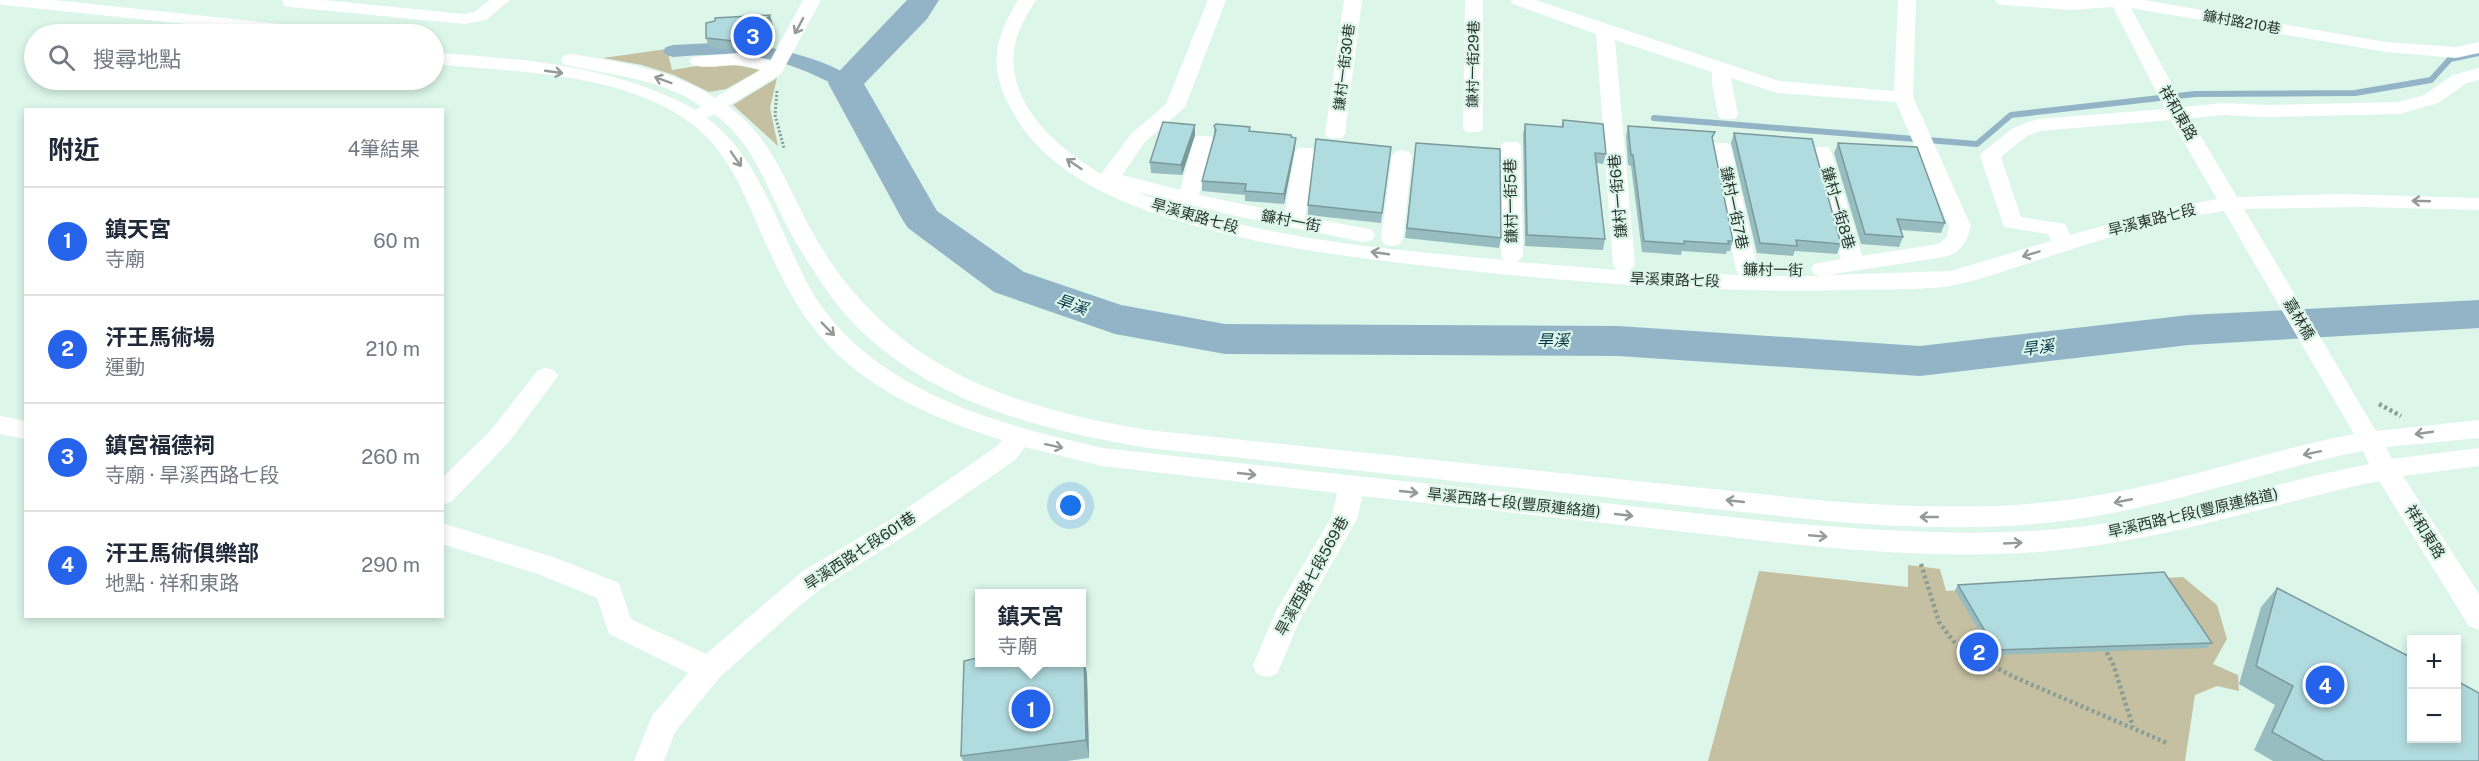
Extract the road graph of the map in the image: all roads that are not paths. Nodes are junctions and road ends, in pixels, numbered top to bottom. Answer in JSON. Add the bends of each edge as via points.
{"nodes":[{"id":1,"x":4,"y":0,"type":"edge"},
{"id":2,"x":291,"y":0,"type":"edge"},
{"id":3,"x":501,"y":0,"type":"edge"},
{"id":4,"x":812,"y":0,"type":"edge"},
{"id":5,"x":1027,"y":0,"type":"edge"},
{"id":6,"x":1217,"y":0,"type":"edge"},
{"id":7,"x":1353,"y":0,"type":"edge"},
{"id":8,"x":1474,"y":0,"type":"edge"},
{"id":9,"x":1519,"y":0,"type":"edge"},
{"id":10,"x":1907,"y":0,"type":"edge"},
{"id":11,"x":2004,"y":0,"type":"edge"},
{"id":12,"x":2119,"y":1,"type":"edge"},
{"id":13,"x":0,"y":12,"type":"edge"},
{"id":14,"x":112,"y":24,"type":"edge"},
{"id":15,"x":233,"y":24,"type":"edge"},
{"id":16,"x":1605,"y":31,"type":"junction"},
{"id":17,"x":444,"y":46,"type":"edge"},
{"id":18,"x":2479,"y":47,"type":"edge"},
{"id":19,"x":444,"y":59,"type":"edge"},
{"id":20,"x":699,"y":60,"type":"dead end"},
{"id":21,"x":779,"y":61,"type":"junction"},
{"id":22,"x":1722,"y":69,"type":"junction"},
{"id":23,"x":2479,"y":74,"type":"edge"},
{"id":24,"x":1903,"y":97,"type":"junction"},
{"id":25,"x":705,"y":112,"type":"junction"},
{"id":26,"x":1728,"y":115,"type":"dead end"},
{"id":27,"x":2178,"y":115,"type":"junction"},
{"id":28,"x":1473,"y":128,"type":"dead end"},
{"id":29,"x":1335,"y":134,"type":"dead end"},
{"id":30,"x":1204,"y":140,"type":"dead end"},
{"id":31,"x":1511,"y":146,"type":"dead end"},
{"id":32,"x":1721,"y":147,"type":"dead end"},
{"id":33,"x":1821,"y":151,"type":"dead end"},
{"id":34,"x":1305,"y":153,"type":"dead end"},
{"id":35,"x":1402,"y":156,"type":"dead end"},
{"id":36,"x":1188,"y":198,"type":"junction"},
{"id":37,"x":2230,"y":202,"type":"junction"},
{"id":38,"x":2479,"y":204,"type":"edge"},
{"id":39,"x":1294,"y":222,"type":"junction"},
{"id":40,"x":2242,"y":223,"type":"joint"},
{"id":41,"x":1392,"y":239,"type":"junction"},
{"id":42,"x":2063,"y":244,"type":"junction"},
{"id":43,"x":1512,"y":256,"type":"junction"},
{"id":44,"x":1624,"y":265,"type":"junction"},
{"id":45,"x":1854,"y":266,"type":"junction"},
{"id":46,"x":1747,"y":270,"type":"junction"},
{"id":47,"x":546,"y":376,"type":"dead end"},
{"id":48,"x":2355,"y":414,"type":"joint"},
{"id":49,"x":0,"y":425,"type":"edge"},
{"id":50,"x":2479,"y":429,"type":"edge"},
{"id":51,"x":24,"y":430,"type":"edge"},
{"id":52,"x":1018,"y":438,"type":"junction"},
{"id":53,"x":2369,"y":441,"type":"junction"},
{"id":54,"x":2479,"y":457,"type":"edge"},
{"id":55,"x":2385,"y":469,"type":"junction"},
{"id":56,"x":1351,"y":486,"type":"junction"},
{"id":57,"x":444,"y":493,"type":"edge"},
{"id":58,"x":444,"y":534,"type":"edge"},
{"id":59,"x":2479,"y":618,"type":"edge"},
{"id":60,"x":1267,"y":665,"type":"dead end"},
{"id":61,"x":709,"y":669,"type":"junction"},
{"id":62,"x":649,"y":761,"type":"edge"}],
"edges":[{"from":1,"to":15,"type":"street"},
{"from":2,"to":3,"type":"street","via":[[464,19],[480,16]]},
{"from":4,"to":21,"type":"street","one_way":true},
{"from":42,"to":5,"type":"street","name":"旱溪東路七段","one_way":true,"via":[[1945,280],[1790,284],[1651,280],[1513,269],[1283,239],[1199,220],[1151,204],[1095,178],[1052,149],[1023,116],[1005,81],[1005,55],[1007,37]]},
{"from":6,"to":36,"type":"street","name":"鐮村一街","via":[[1175,107],[1137,138],[1109,178]]},
{"from":7,"to":29,"type":"street","name":"鎌村一街30巷"},
{"from":8,"to":28,"type":"street","name":"鎌村一街29巷"},
{"from":9,"to":16,"type":"street"},
{"from":10,"to":24,"type":"street"},
{"from":11,"to":12,"type":"street","name":"鐮村路210巷","via":[[2070,5]]},
{"from":12,"to":18,"type":"street","name":"鐮村路210巷","via":[[2386,47],[2456,53]]},
{"from":12,"to":27,"type":"street","name":"祥和東路"},
{"from":13,"to":14,"type":"street"},
{"from":16,"to":22,"type":"street"},
{"from":16,"to":44,"type":"street","name":"鎌村一街6巷"},
{"from":25,"to":17,"type":"street","one_way":true,"via":[[674,84],[622,67]]},
{"from":19,"to":25,"type":"street","one_way":true,"via":[[562,73],[618,85]]},
{"from":20,"to":21,"type":"street","via":[[744,59],[765,65]]},
{"from":21,"to":25,"type":"street"},
{"from":22,"to":24,"type":"street","via":[[1777,87]]},
{"from":22,"to":26,"type":"street"},
{"from":23,"to":27,"type":"street","via":[[2460,79],[2431,99],[2400,108],[2224,109]]},
{"from":24,"to":45,"type":"street","name":"鐮村一街","via":[[1960,226],[1957,240],[1944,250]]},
{"from":25,"to":52,"type":"street","name":"旱溪西路七段(豐原連絡道)","one_way":true,"via":[[713,133],[749,179],[791,275],[821,322],[867,365],[920,398]]},
{"from":53,"to":25,"type":"street","name":"旱溪西路七段(豐原連絡道)","one_way":true,"via":[[2078,509],[1997,517],[1920,517],[1827,511],[1098,431],[1023,412],[945,380],[870,326],[824,270],[755,144]]},
{"from":27,"to":37,"type":"street","name":"祥和東路"},
{"from":27,"to":42,"type":"street","via":[[2037,125],[2020,132],[1990,156],[2012,222],[2057,229]]},
{"from":30,"to":36,"type":"street"},
{"from":31,"to":43,"type":"street","name":"鎌村一街5巷"},
{"from":32,"to":46,"type":"street","name":"鎌村一街7巷"},
{"from":33,"to":45,"type":"street","name":"鎌村一街8巷"},
{"from":34,"to":39,"type":"street"},
{"from":35,"to":41,"type":"street"},
{"from":36,"to":39,"type":"street","name":"鐮村一街"},
{"from":38,"to":37,"type":"street","name":"旱溪東路七段","one_way":true,"via":[[2359,198]]},
{"from":37,"to":40,"type":"street","name":"祥和東路"},
{"from":37,"to":42,"type":"street","name":"旱溪東路七段"},
{"from":39,"to":41,"type":"street","name":"鐮村一街"},
{"from":40,"to":48,"type":"street","name":"嘉林橋"},
{"from":41,"to":43,"type":"street","name":"鐮村一街"},
{"from":43,"to":44,"type":"street","name":"鐮村一街"},
{"from":44,"to":46,"type":"street","name":"鐮村一街"},
{"from":45,"to":46,"type":"street","name":"鐮村一街","via":[[1800,272]]},
{"from":47,"to":57,"type":"street","via":[[500,436]]},
{"from":48,"to":53,"type":"street","name":"祥和東路"},
{"from":49,"to":51,"type":"street"},
{"from":50,"to":53,"type":"street","name":"旱溪西路七段(豐原連絡道)","one_way":true},
{"from":52,"to":56,"type":"street","name":"旱溪西路七段(豐原連絡道)","one_way":true,"via":[[1102,457]]},
{"from":52,"to":61,"type":"street","name":"旱溪西路七段601巷","via":[[1006,453],[902,525],[813,579]]},
{"from":53,"to":55,"type":"street","name":"祥和東路"},
{"from":54,"to":55,"type":"street","name":"旱溪西路七段(豐原連絡道)"},
{"from":56,"to":55,"type":"street","name":"旱溪西路七段(豐原連絡道)","one_way":true,"via":[[1785,533],[1959,544],[2078,538],[2136,529]]},
{"from":55,"to":59,"type":"street","name":"祥和東路"},
{"from":56,"to":60,"type":"street","name":"旱溪西路七段569巷","via":[[1345,517],[1286,619]]},
{"from":58,"to":61,"type":"street","via":[[609,591],[620,626]]},
{"from":61,"to":62,"type":"street","name":"旱溪西路七段601巷","via":[[663,725]]}]}
